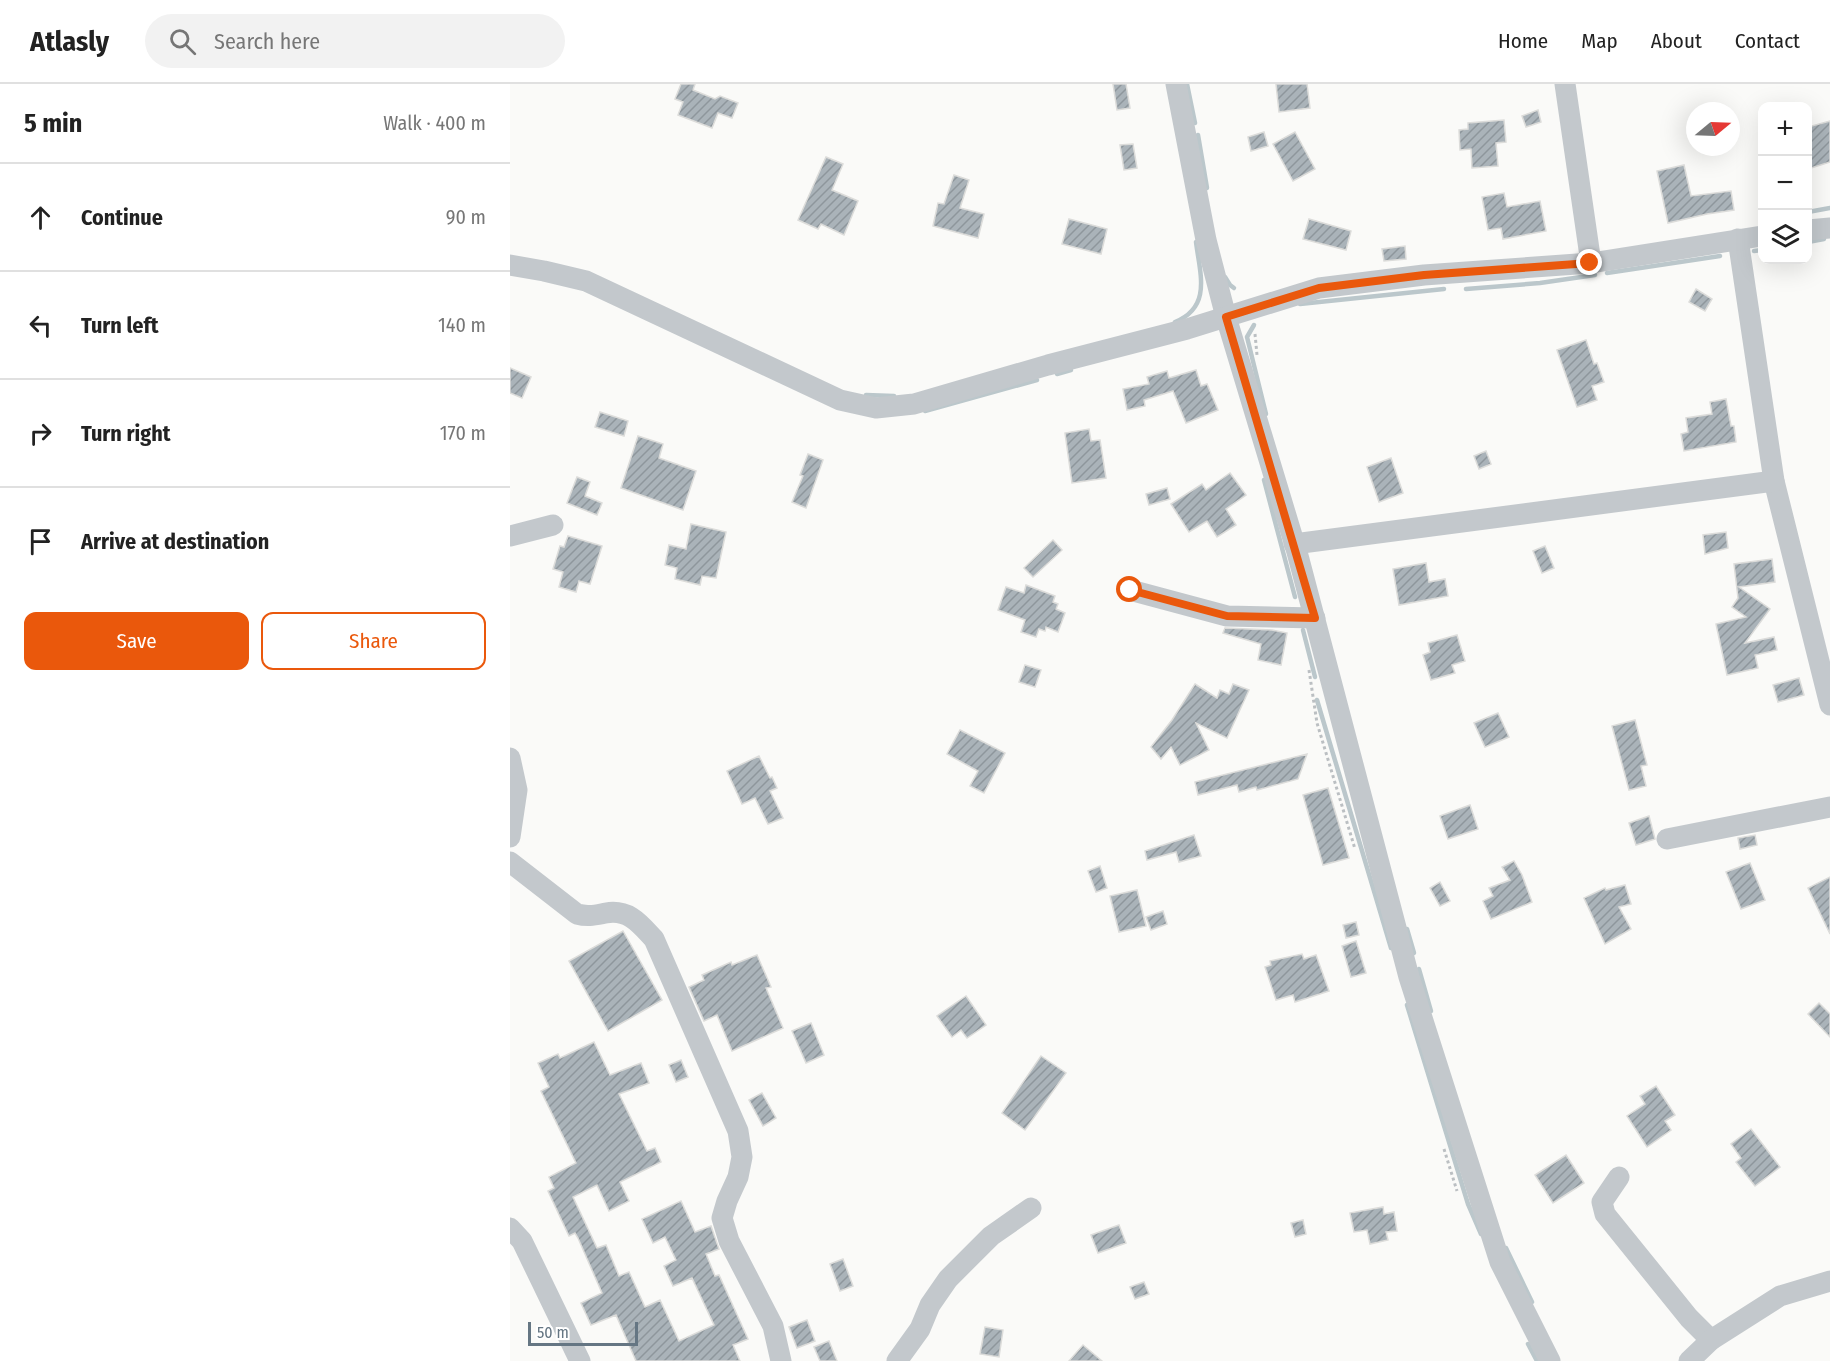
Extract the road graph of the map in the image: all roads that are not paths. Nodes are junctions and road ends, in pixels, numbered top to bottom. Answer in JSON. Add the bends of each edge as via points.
{"nodes":[{"id":1,"x":1176,"y":84,"type":"edge"},
{"id":2,"x":1565,"y":84,"type":"edge"},
{"id":3,"x":1830,"y":228,"type":"edge"},
{"id":4,"x":1812,"y":230,"type":"edge"},
{"id":5,"x":1758,"y":236,"type":"edge"},
{"id":6,"x":1738,"y":239,"type":"junction"},
{"id":7,"x":1590,"y":263,"type":"junction"},
{"id":8,"x":510,"y":265,"type":"edge"},
{"id":9,"x":1226,"y":317,"type":"junction"},
{"id":10,"x":1774,"y":481,"type":"junction"},
{"id":11,"x":553,"y":525,"type":"dead end"},
{"id":12,"x":510,"y":536,"type":"edge"},
{"id":13,"x":1294,"y":543,"type":"junction"},
{"id":14,"x":1130,"y":590,"type":"dead end"},
{"id":15,"x":1315,"y":618,"type":"junction"},
{"id":16,"x":1830,"y":705,"type":"edge"},
{"id":17,"x":510,"y":758,"type":"edge"},
{"id":18,"x":1830,"y":807,"type":"edge"},
{"id":19,"x":510,"y":837,"type":"edge"},
{"id":20,"x":1667,"y":838,"type":"dead end"},
{"id":21,"x":510,"y":862,"type":"edge"},
{"id":22,"x":1619,"y":1177,"type":"dead end"},
{"id":23,"x":1031,"y":1208,"type":"dead end"},
{"id":24,"x":510,"y":1228,"type":"edge"},
{"id":25,"x":1830,"y":1281,"type":"edge"},
{"id":26,"x":1711,"y":1340,"type":"junction"},
{"id":27,"x":580,"y":1361,"type":"edge"},
{"id":28,"x":781,"y":1361,"type":"edge"},
{"id":29,"x":897,"y":1361,"type":"edge"},
{"id":30,"x":1550,"y":1361,"type":"edge"},
{"id":31,"x":1689,"y":1361,"type":"edge"}],
"edges":[{"from":1,"to":9,"type":"street","via":[[1206,240]]},
{"from":2,"to":7,"type":"street"},
{"from":3,"to":4,"type":"street"},
{"from":5,"to":6,"type":"street"},
{"from":6,"to":7,"type":"street"},
{"from":6,"to":10,"type":"street"},
{"from":7,"to":9,"type":"street","via":[[1424,275],[1319,288]]},
{"from":8,"to":9,"type":"street","via":[[586,281],[840,400],[876,408],[914,404]]},
{"from":9,"to":13,"type":"street"},
{"from":10,"to":13,"type":"street"},
{"from":10,"to":16,"type":"street"},
{"from":11,"to":12,"type":"street"},
{"from":13,"to":15,"type":"street"},
{"from":14,"to":15,"type":"street","via":[[1227,616]]},
{"from":15,"to":30,"type":"street","via":[[1409,977],[1477,1195],[1500,1262]]},
{"from":17,"to":19,"type":"street","via":[[517,790]]},
{"from":18,"to":20,"type":"street"},
{"from":21,"to":28,"type":"street","via":[[577,914],[612,912],[632,916],[654,939],[738,1131],[742,1157],[722,1218],[729,1241],[773,1326]]},
{"from":22,"to":26,"type":"street","via":[[1602,1202],[1605,1214]]},
{"from":23,"to":29,"type":"street","via":[[992,1236],[948,1279]]},
{"from":24,"to":27,"type":"street","via":[[522,1241]]},
{"from":25,"to":26,"type":"street","via":[[1780,1296]]},
{"from":26,"to":31,"type":"street"}]}
